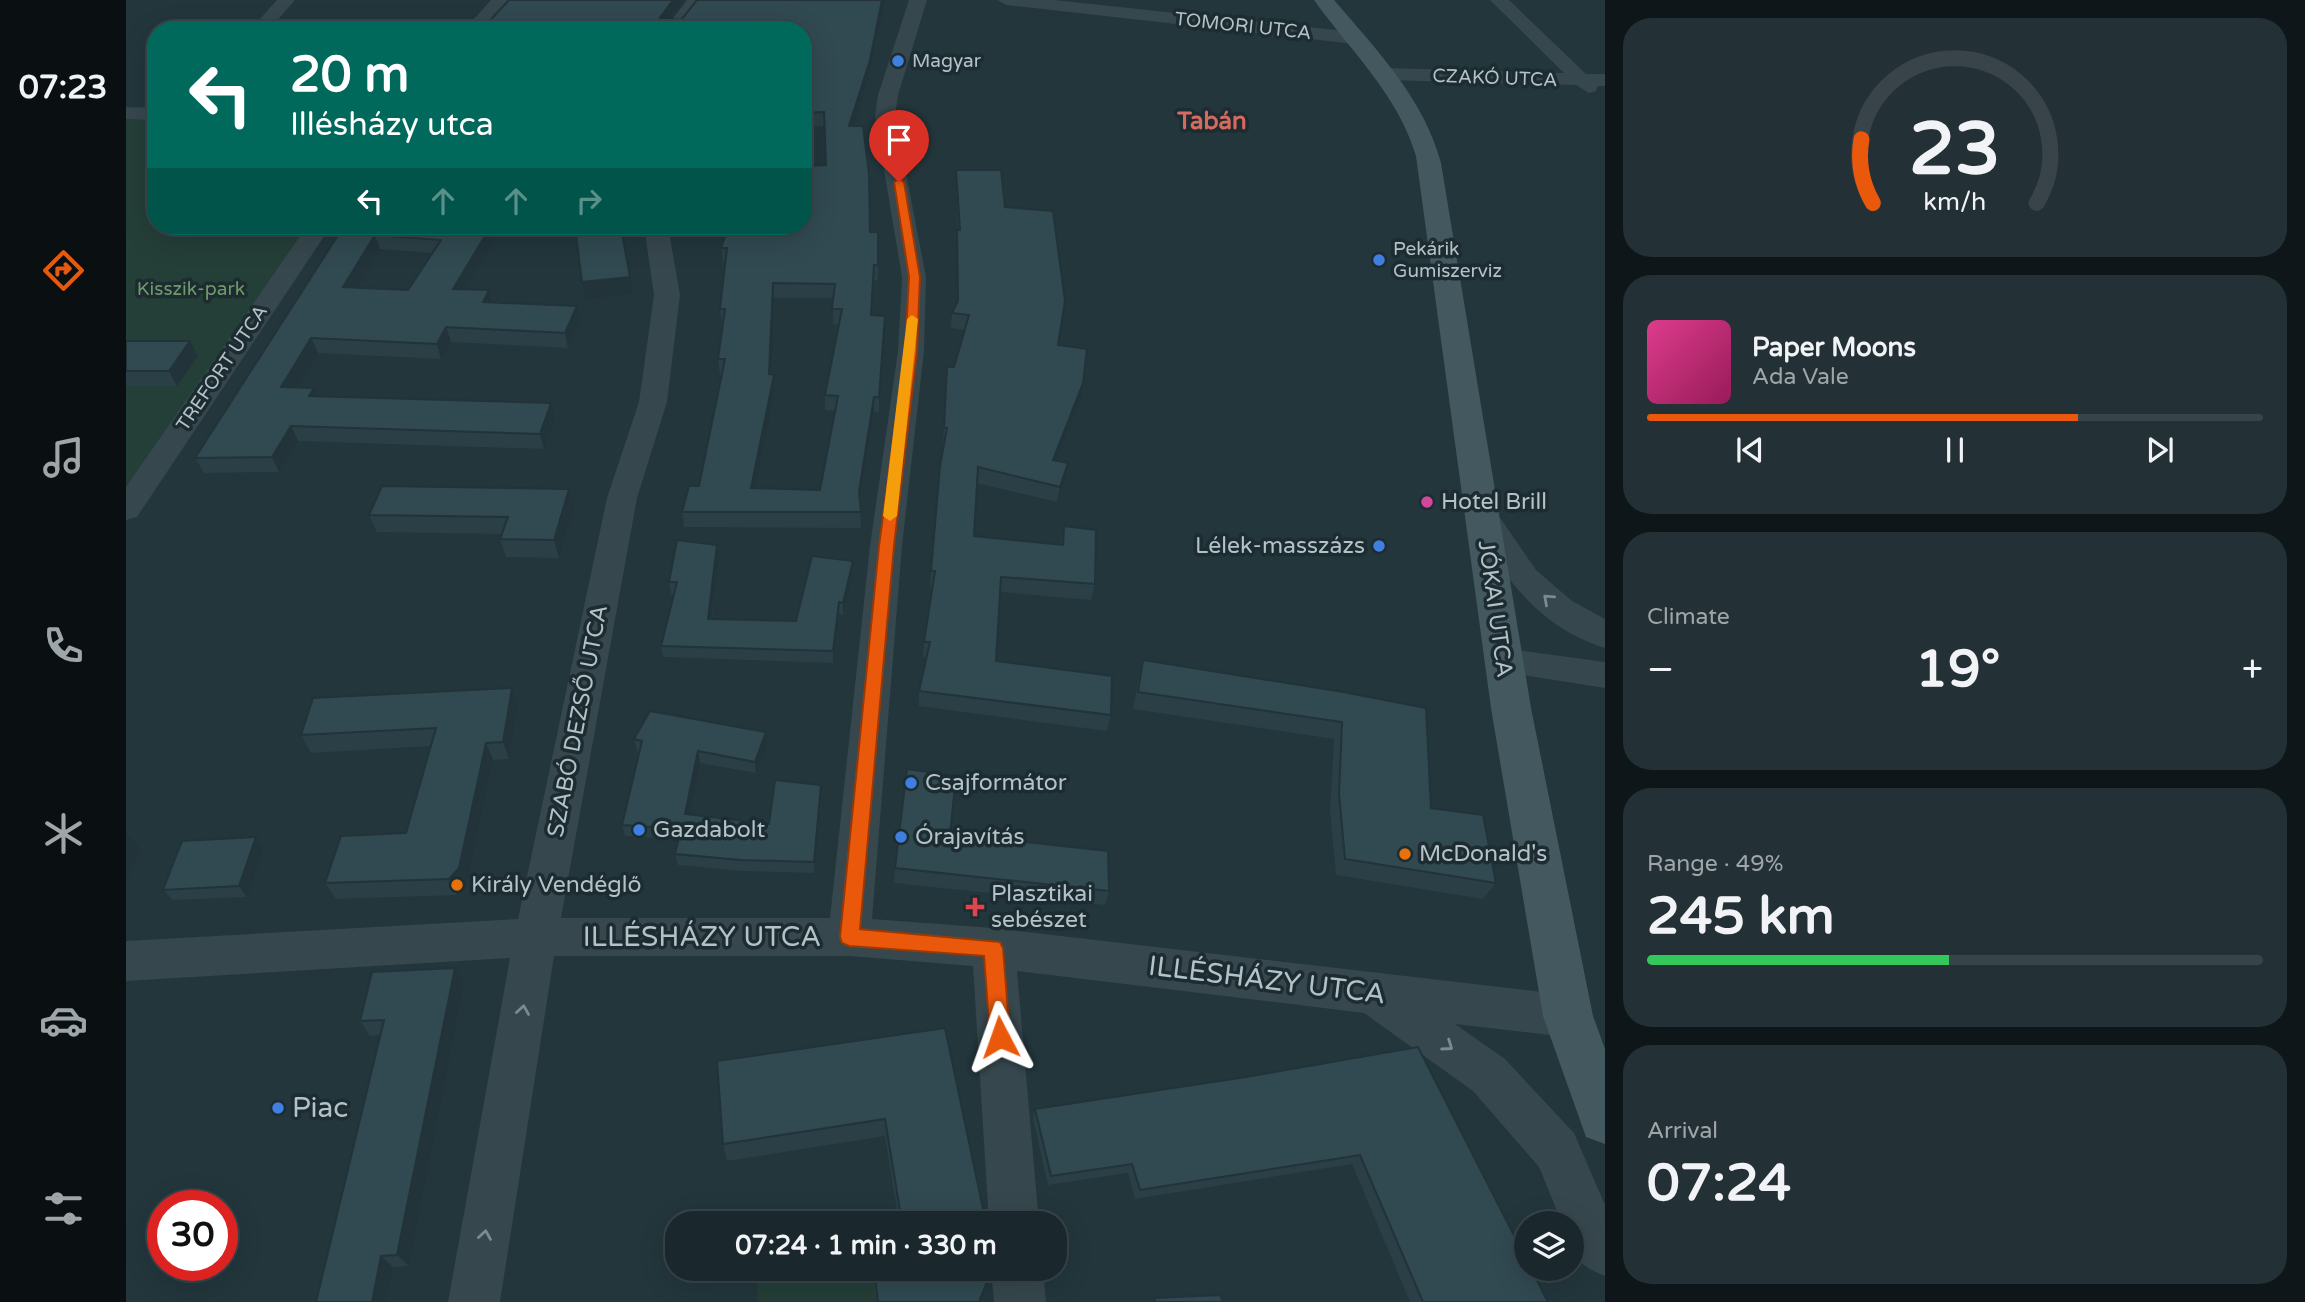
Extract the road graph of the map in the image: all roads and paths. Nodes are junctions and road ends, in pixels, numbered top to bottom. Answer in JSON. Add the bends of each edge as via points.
{"nodes":[{"id":1,"x":286,"y":0,"type":"edge"},
{"id":2,"x":500,"y":0,"type":"edge"},
{"id":3,"x":696,"y":0,"type":"edge"},
{"id":4,"x":918,"y":0,"type":"edge"},
{"id":5,"x":1006,"y":0,"type":"edge"},
{"id":6,"x":1324,"y":0,"type":"edge"},
{"id":7,"x":1499,"y":0,"type":"edge"},
{"id":8,"x":267,"y":21,"type":"edge"},
{"id":9,"x":481,"y":21,"type":"edge"},
{"id":10,"x":680,"y":21,"type":"edge"},
{"id":11,"x":1355,"y":38,"type":"junction"},
{"id":12,"x":1385,"y":74,"type":"junction"},
{"id":13,"x":1605,"y":80,"type":"edge"},
{"id":14,"x":1582,"y":81,"type":"junction"},
{"id":15,"x":1605,"y":102,"type":"edge"},
{"id":16,"x":126,"y":113,"type":"edge"},
{"id":17,"x":147,"y":114,"type":"edge"},
{"id":18,"x":313,"y":235,"type":"edge"},
{"id":19,"x":657,"y":235,"type":"edge"},
{"id":20,"x":126,"y":510,"type":"edge"},
{"id":21,"x":1481,"y":513,"type":"junction"},
{"id":22,"x":1605,"y":635,"type":"edge"},
{"id":23,"x":1502,"y":662,"type":"junction"},
{"id":24,"x":1605,"y":675,"type":"edge"},
{"id":25,"x":535,"y":937,"type":"junction"},
{"id":26,"x":849,"y":937,"type":"junction"},
{"id":27,"x":993,"y":948,"type":"junction"},
{"id":28,"x":126,"y":961,"type":"edge"},
{"id":29,"x":1373,"y":993,"type":"junction"},
{"id":30,"x":1568,"y":1016,"type":"junction"},
{"id":31,"x":1605,"y":1118,"type":"edge"},
{"id":32,"x":1013,"y":1211,"type":"edge"},
{"id":33,"x":1605,"y":1250,"type":"edge"},
{"id":34,"x":1018,"y":1281,"type":"edge"},
{"id":35,"x":474,"y":1302,"type":"edge"},
{"id":36,"x":1020,"y":1302,"type":"edge"}],
"edges":[{"from":1,"to":8,"type":"street"},
{"from":2,"to":9,"type":"street"},
{"from":3,"to":10,"type":"street"},
{"from":4,"to":26,"type":"street","via":[[885,116],[914,277],[911,351],[886,546]]},
{"from":5,"to":11,"type":"street","name":"TOMORI UTCA"},
{"from":6,"to":11,"type":"main road","name":"JÓKAI UTCA"},
{"from":7,"to":14,"type":"street"},
{"from":11,"to":12,"type":"main road","name":"JÓKAI UTCA"},
{"from":12,"to":14,"type":"street","name":"CZAKÓ UTCA"},
{"from":12,"to":21,"type":"main road","name":"JÓKAI UTCA","via":[[1415,124],[1431,173]]},
{"from":13,"to":14,"type":"street","name":"CZAKÓ UTCA"},
{"from":14,"to":15,"type":"street"},
{"from":16,"to":17,"type":"street"},
{"from":18,"to":20,"type":"street","name":"TREFORT UTCA"},
{"from":19,"to":25,"type":"street","name":"SZABÓ DEZSŐ UTCA","via":[[667,295],[653,402],[622,498]]},
{"from":22,"to":21,"type":"street","one_way":true,"via":[[1560,610],[1524,578]]},
{"from":21,"to":23,"type":"main road","name":"JÓKAI UTCA"},
{"from":23,"to":24,"type":"street"},
{"from":23,"to":30,"type":"main road","name":"JÓKAI UTCA"},
{"from":25,"to":26,"type":"street","name":"ILLÉSHÁZY UTCA"},
{"from":25,"to":28,"type":"street","name":"ILLÉSHÁZY UTCA"},
{"from":35,"to":25,"type":"street","name":"SZABÓ DEZSŐ UTCA","one_way":true},
{"from":26,"to":27,"type":"street","name":"ILLÉSHÁZY UTCA"},
{"from":27,"to":29,"type":"street","name":"ILLÉSHÁZY UTCA"},
{"from":27,"to":32,"type":"street"},
{"from":29,"to":30,"type":"street","name":"ILLÉSHÁZY UTCA"},
{"from":29,"to":33,"type":"street","one_way":true,"via":[[1489,1075],[1557,1150],[1594,1240]]},
{"from":30,"to":31,"type":"main road","name":"JÓKAI UTCA"},
{"from":34,"to":36,"type":"street"}]}
